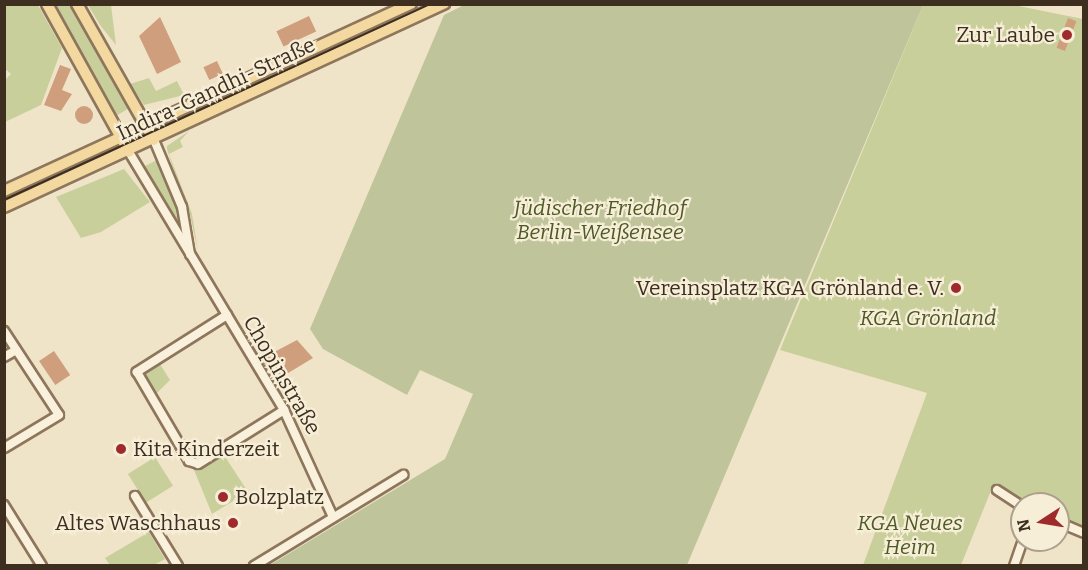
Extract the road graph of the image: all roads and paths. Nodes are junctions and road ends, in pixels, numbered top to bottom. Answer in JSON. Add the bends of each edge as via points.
{"nodes":[{"id":1,"x":47,"y":4,"type":"edge"},
{"id":2,"x":77,"y":4,"type":"edge"},
{"id":3,"x":411,"y":4,"type":"edge"},
{"id":4,"x":444,"y":4,"type":"edge"},
{"id":5,"x":247,"y":80,"type":"junction"},
{"id":6,"x":253,"y":92,"type":"junction"},
{"id":7,"x":145,"y":123,"type":"junction"},
{"id":8,"x":121,"y":135,"type":"junction"},
{"id":9,"x":154,"y":140,"type":"junction"},
{"id":10,"x":129,"y":152,"type":"junction"},
{"id":11,"x":4,"y":191,"type":"edge"},
{"id":12,"x":4,"y":207,"type":"edge"},
{"id":13,"x":190,"y":255,"type":"junction"},
{"id":14,"x":227,"y":315,"type":"junction"},
{"id":15,"x":4,"y":331,"type":"edge"},
{"id":16,"x":16,"y":350,"type":"junction"},
{"id":17,"x":4,"y":357,"type":"edge"},
{"id":18,"x":284,"y":410,"type":"junction"},
{"id":19,"x":4,"y":448,"type":"edge"},
{"id":20,"x":402,"y":475,"type":"dead end"},
{"id":21,"x":997,"y":490,"type":"dead end"},
{"id":22,"x":135,"y":496,"type":"dead end"},
{"id":23,"x":1010,"y":498,"type":"edge"},
{"id":24,"x":4,"y":505,"type":"edge"},
{"id":25,"x":333,"y":517,"type":"junction"},
{"id":26,"x":42,"y":566,"type":"edge"},
{"id":27,"x":178,"y":566,"type":"edge"},
{"id":28,"x":254,"y":566,"type":"edge"}],
"edges":[{"from":1,"to":8,"type":"main road"},
{"from":2,"to":7,"type":"main road"},
{"from":3,"to":5,"type":"main road","name":"Indira-Gandhi-Straße"},
{"from":4,"to":6,"type":"main road","name":"Indira-Gandhi-Straße"},
{"from":5,"to":6,"type":"main road"},
{"from":5,"to":7,"type":"main road","name":"Indira-Gandhi-Straße"},
{"from":6,"to":9,"type":"main road","name":"Indira-Gandhi-Straße"},
{"from":7,"to":8,"type":"main road","name":"Indira-Gandhi-Straße"},
{"from":7,"to":9,"type":"main road"},
{"from":8,"to":10,"type":"main road"},
{"from":8,"to":11,"type":"main road","name":"Indira-Gandhi-Straße"},
{"from":9,"to":10,"type":"main road","name":"Indira-Gandhi-Straße"},
{"from":9,"to":13,"type":"street","name":"Chopinstraße","via":[[182,207]]},
{"from":10,"to":12,"type":"main road","name":"Indira-Gandhi-Straße"},
{"from":10,"to":13,"type":"street","name":"Chopinstraße"},
{"from":13,"to":14,"type":"street","name":"Chopinstraße"},
{"from":14,"to":18,"type":"street","name":"Chopinstraße"},
{"from":14,"to":18,"type":"street","via":[[137,372],[189,461],[198,464]]},
{"from":15,"to":16,"type":"street"},
{"from":16,"to":17,"type":"street"},
{"from":16,"to":19,"type":"street","via":[[59,415]]},
{"from":18,"to":25,"type":"street","name":"Chopinstraße"},
{"from":20,"to":25,"type":"street"},
{"from":21,"to":23,"type":"street"},
{"from":22,"to":27,"type":"street"},
{"from":24,"to":26,"type":"street"},
{"from":25,"to":28,"type":"street"}]}
